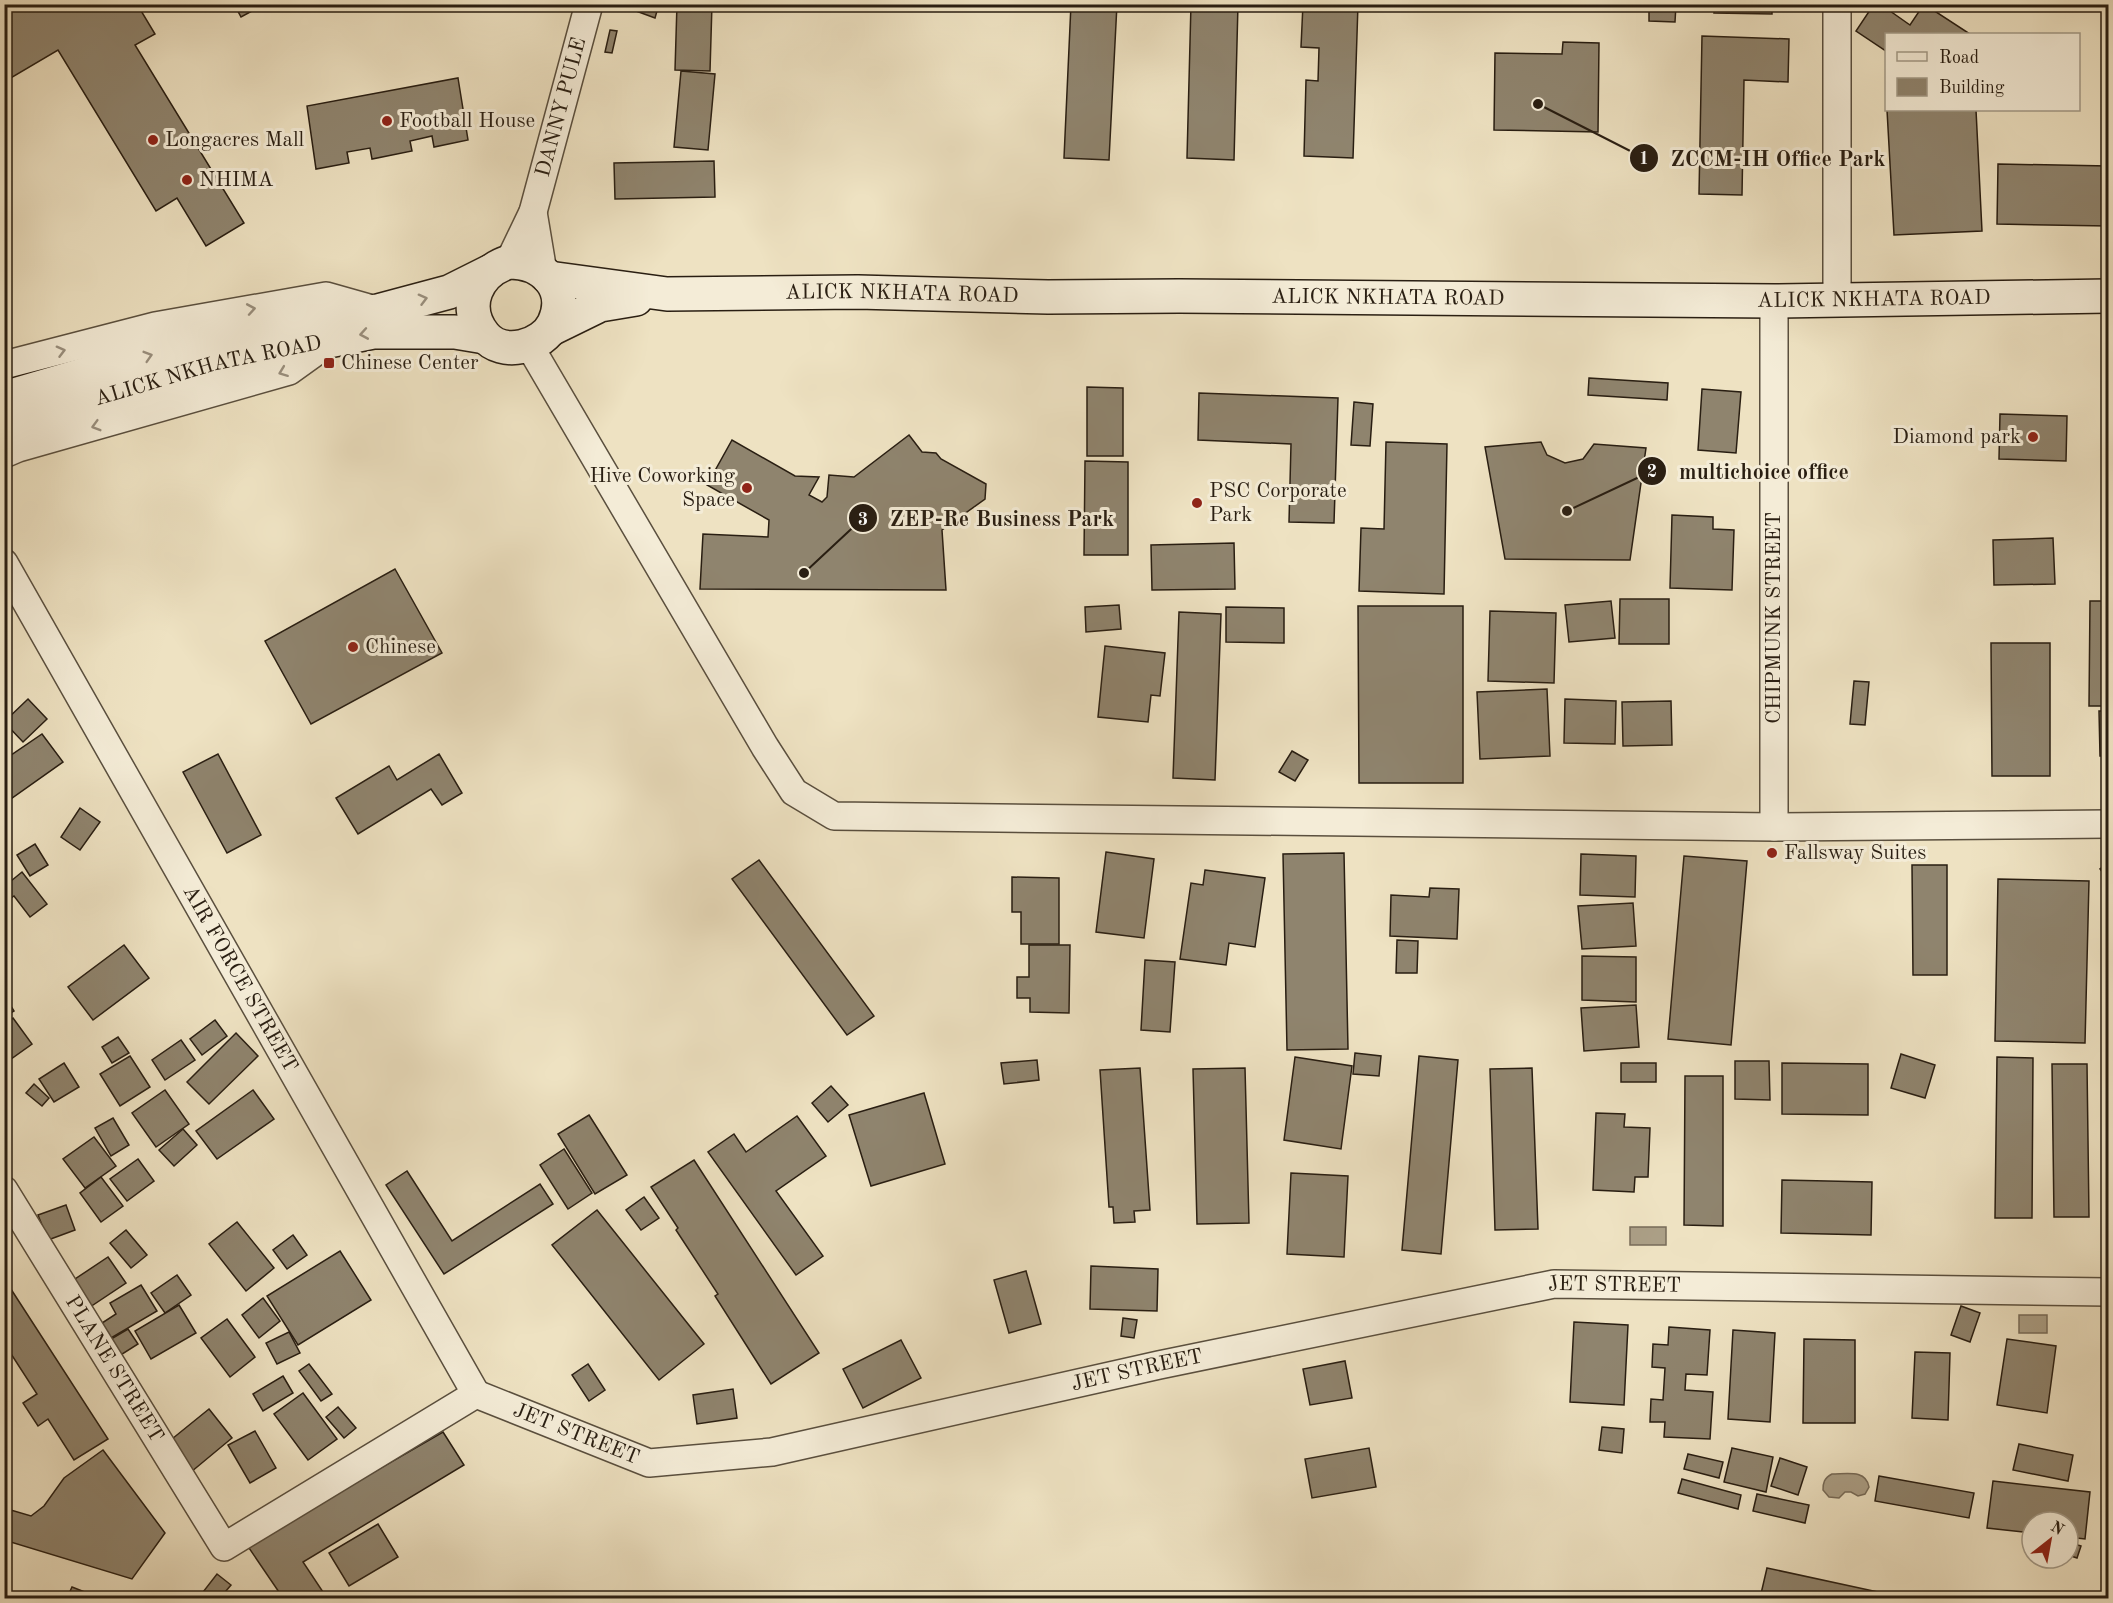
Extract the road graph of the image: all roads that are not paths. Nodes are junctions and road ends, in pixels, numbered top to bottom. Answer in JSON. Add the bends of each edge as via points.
{"nodes":[{"id":1,"x":589,"y":4,"type":"edge"},
{"id":2,"x":1837,"y":4,"type":"edge"},
{"id":3,"x":533,"y":212,"type":"junction"},
{"id":4,"x":499,"y":267,"type":"junction"},
{"id":5,"x":546,"y":275,"type":"junction"},
{"id":6,"x":667,"y":294,"type":"junction"},
{"id":7,"x":2109,"y":296,"type":"edge"},
{"id":8,"x":1837,"y":299,"type":"junction"},
{"id":9,"x":1774,"y":301,"type":"junction"},
{"id":10,"x":378,"y":311,"type":"junction"},
{"id":11,"x":484,"y":337,"type":"junction"},
{"id":12,"x":540,"y":337,"type":"junction"},
{"id":13,"x":332,"y":340,"type":"junction"},
{"id":14,"x":4,"y":366,"type":"edge"},
{"id":15,"x":4,"y":398,"type":"edge"},
{"id":16,"x":55,"y":398,"type":"junction"},
{"id":17,"x":4,"y":427,"type":"edge"},
{"id":18,"x":4,"y":454,"type":"edge"},
{"id":19,"x":4,"y":563,"type":"edge"},
{"id":20,"x":2109,"y":824,"type":"edge"},
{"id":21,"x":1773,"y":827,"type":"junction"},
{"id":22,"x":4,"y":1190,"type":"edge"},
{"id":23,"x":2109,"y":1292,"type":"edge"},
{"id":24,"x":476,"y":1394,"type":"junction"}],
"edges":[{"from":1,"to":3,"type":"street","name":"DANNY PULE"},
{"from":2,"to":8,"type":"street"},
{"from":3,"to":4,"type":"street","name":"DANNY PULE"},
{"from":3,"to":5,"type":"street","name":"DANNY PULE"},
{"from":4,"to":5,"type":"main road","via":[[528,263]]},
{"from":10,"to":4,"type":"main road","name":"ALICK NKHATA ROAD","one_way":true,"via":[[449,292]]},
{"from":4,"to":11,"type":"main road","via":[[476,288],[473,299],[475,319]]},
{"from":5,"to":6,"type":"main road","name":"ALICK NKHATA ROAD"},
{"from":5,"to":12,"type":"main road","via":[[558,299],[556,319]]},
{"from":6,"to":9,"type":"main road","name":"ALICK NKHATA ROAD","via":[[858,292],[1048,297]]},
{"from":6,"to":12,"type":"main road","name":"ALICK NKHATA ROAD","via":[[600,305]]},
{"from":7,"to":8,"type":"main road","name":"ALICK NKHATA ROAD"},
{"from":8,"to":9,"type":"main road","name":"ALICK NKHATA ROAD"},
{"from":9,"to":21,"type":"street","name":"CHIPMUNK STREET"},
{"from":14,"to":10,"type":"street","one_way":true,"via":[[155,326],[326,296]]},
{"from":16,"to":10,"type":"main road","name":"ALICK NKHATA ROAD","one_way":true,"via":[[205,339],[276,323]]},
{"from":11,"to":12,"type":"main road","via":[[506,347]]},
{"from":11,"to":13,"type":"main road","name":"ALICK NKHATA ROAD","one_way":true,"via":[[455,332],[373,332]]},
{"from":12,"to":21,"type":"street","via":[[765,747],[794,792],[834,816]]},
{"from":13,"to":16,"type":"main road","name":"ALICK NKHATA ROAD"},
{"from":13,"to":18,"type":"street","one_way":true,"via":[[289,371]]},
{"from":15,"to":16,"type":"main road","name":"ALICK NKHATA ROAD"},
{"from":16,"to":17,"type":"main road","name":"ALICK NKHATA ROAD"},
{"from":19,"to":24,"type":"street","name":"AIR FORCE STREET"},
{"from":20,"to":21,"type":"street"},
{"from":22,"to":24,"type":"street","name":"PLANE STREET","via":[[224,1547]]},
{"from":23,"to":24,"type":"street","name":"JET STREET","via":[[1554,1284],[1159,1365],[772,1452],[649,1463]]}]}
